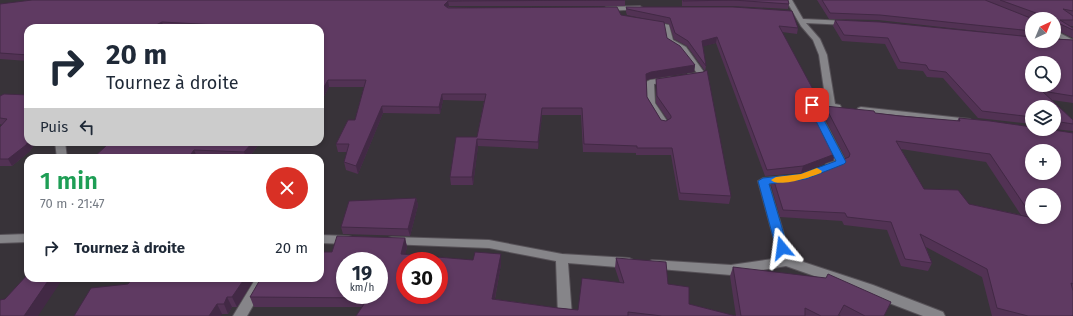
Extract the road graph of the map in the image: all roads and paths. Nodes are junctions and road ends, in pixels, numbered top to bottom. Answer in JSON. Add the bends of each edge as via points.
{"nodes":[{"id":1,"x":789,"y":0,"type":"edge"},
{"id":2,"x":619,"y":8,"type":"junction"},
{"id":3,"x":647,"y":8,"type":"edge"},
{"id":4,"x":596,"y":9,"type":"edge"},
{"id":5,"x":623,"y":18,"type":"edge"},
{"id":6,"x":801,"y":21,"type":"junction"},
{"id":7,"x":645,"y":22,"type":"edge"},
{"id":8,"x":855,"y":23,"type":"edge"},
{"id":9,"x":1061,"y":36,"type":"edge"},
{"id":10,"x":1061,"y":41,"type":"edge"},
{"id":11,"x":1072,"y":42,"type":"edge"},
{"id":12,"x":831,"y":107,"type":"junction"},
{"id":13,"x":979,"y":123,"type":"edge"},
{"id":14,"x":664,"y":124,"type":"edge"},
{"id":15,"x":822,"y":169,"type":"edge"},
{"id":16,"x":795,"y":178,"type":"edge"},
{"id":17,"x":24,"y":238,"type":"edge"},
{"id":18,"x":324,"y":238,"type":"edge"},
{"id":19,"x":0,"y":239,"type":"edge"},
{"id":20,"x":358,"y":240,"type":"edge"},
{"id":21,"x":381,"y":241,"type":"edge"},
{"id":22,"x":562,"y":258,"type":"junction"},
{"id":23,"x":786,"y":262,"type":"junction"},
{"id":24,"x":261,"y":282,"type":"edge"},
{"id":25,"x":240,"y":316,"type":"edge"},
{"id":26,"x":565,"y":316,"type":"edge"},
{"id":27,"x":938,"y":316,"type":"edge"}],
"edges":[{"from":1,"to":6,"type":"street","via":[[792,13]]},
{"from":2,"to":3,"type":"street"},
{"from":2,"to":4,"type":"street"},
{"from":2,"to":5,"type":"street"},
{"from":6,"to":8,"type":"street"},
{"from":6,"to":12,"type":"street","via":[[816,39],[823,56]]},
{"from":7,"to":14,"type":"street","via":[[667,26],[670,41],[683,50],[702,75],[650,82],[650,103]]},
{"from":9,"to":11,"type":"street"},
{"from":10,"to":11,"type":"street"},
{"from":12,"to":13,"type":"street"},
{"from":12,"to":15,"type":"street","via":[[812,105],[841,162]]},
{"from":16,"to":23,"type":"street","via":[[763,181]]},
{"from":17,"to":19,"type":"street"},
{"from":18,"to":20,"type":"street"},
{"from":21,"to":22,"type":"street","via":[[489,244]]},
{"from":22,"to":23,"type":"street","via":[[731,270]]},
{"from":22,"to":26,"type":"street"},
{"from":23,"to":27,"type":"street","via":[[868,289]]},
{"from":24,"to":25,"type":"street"}]}
